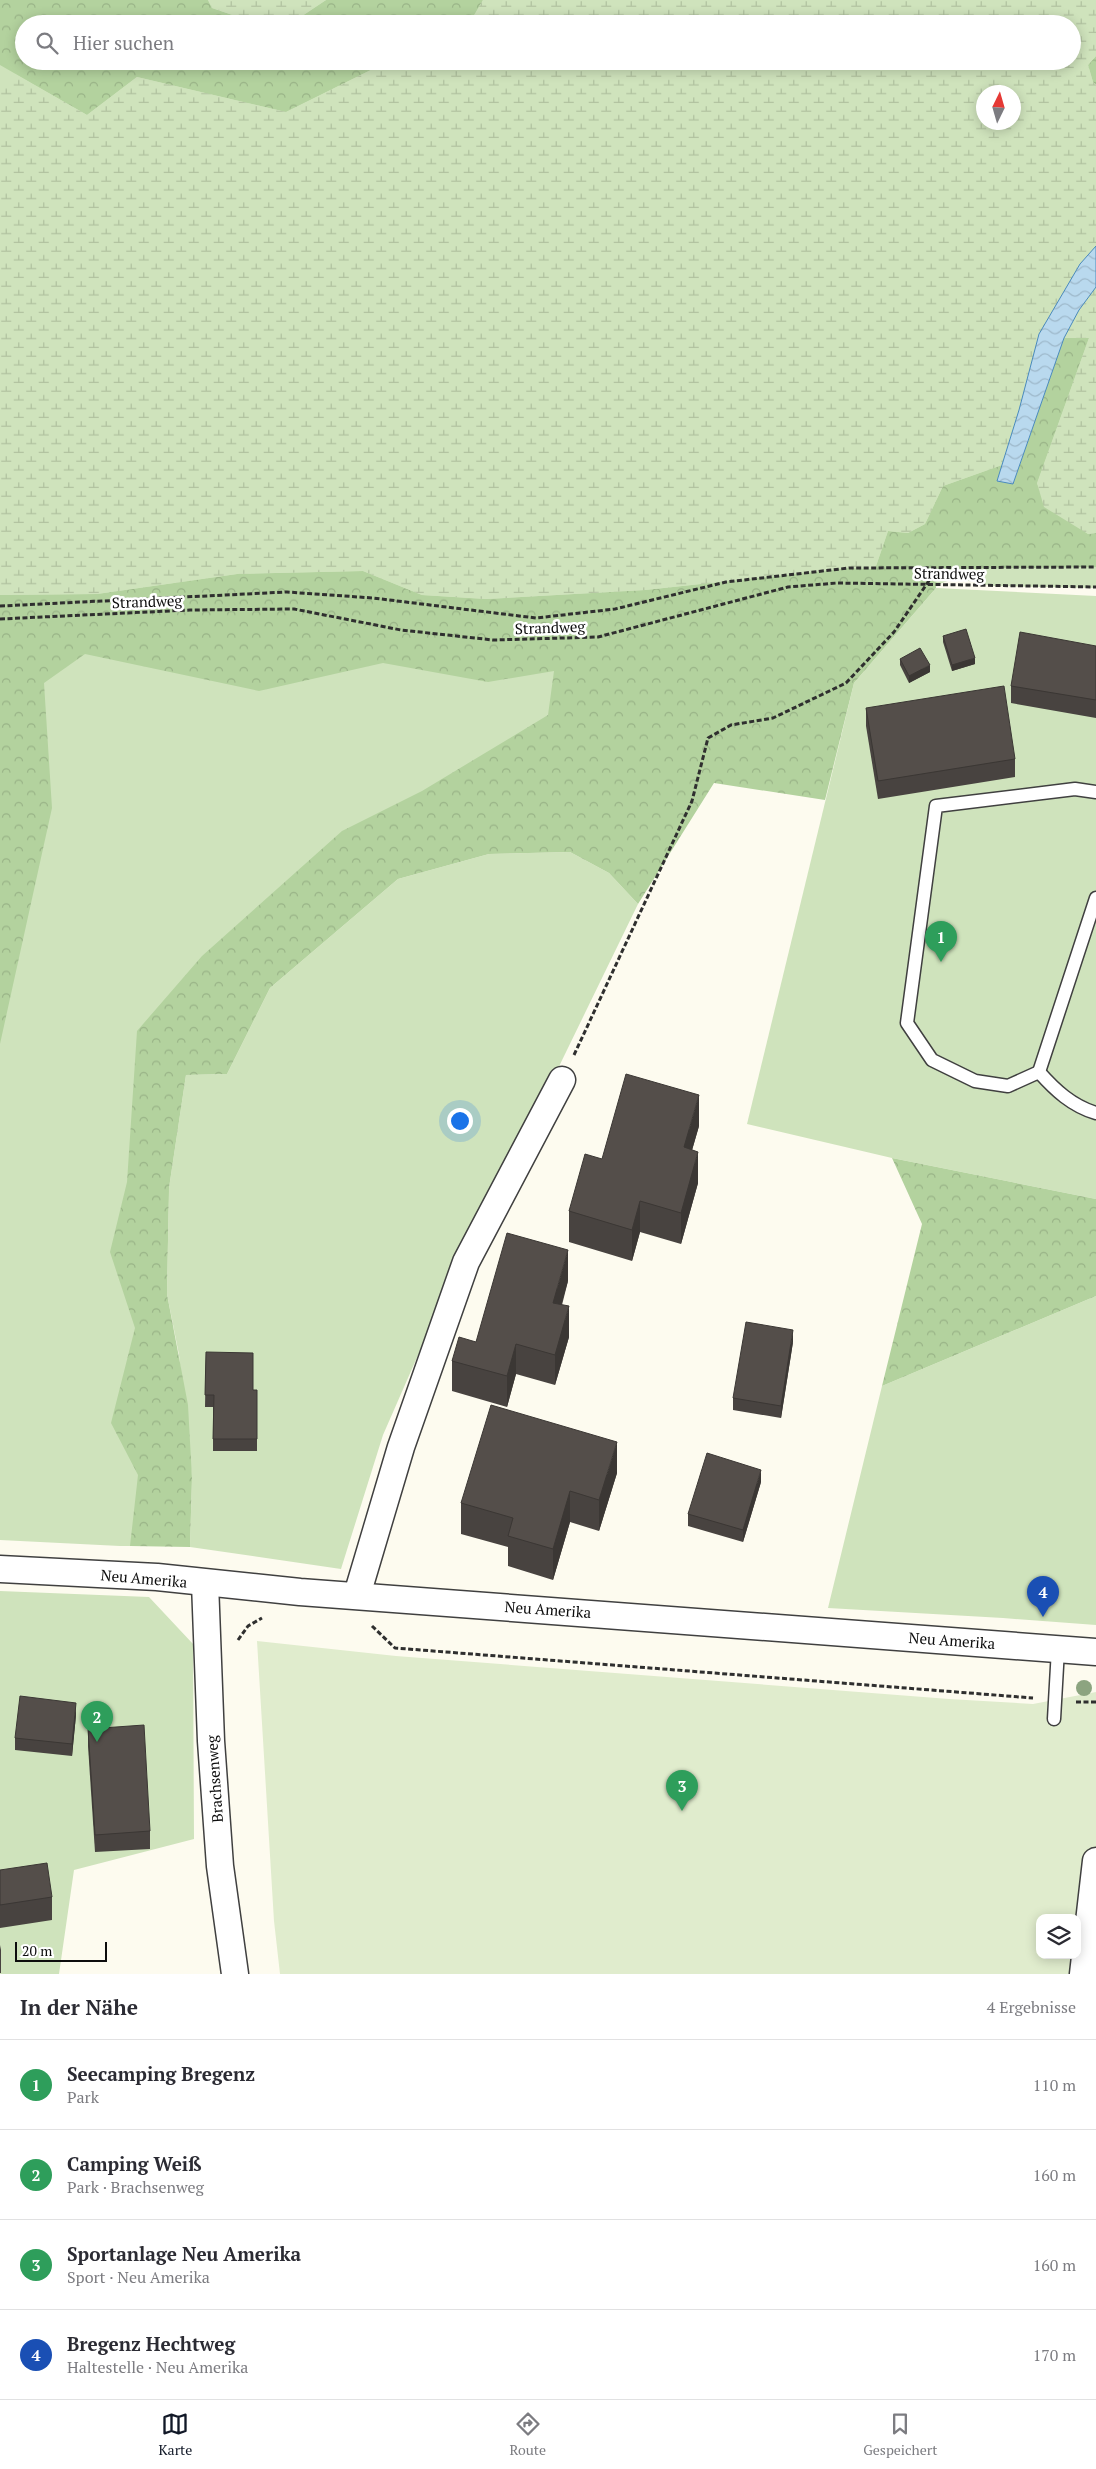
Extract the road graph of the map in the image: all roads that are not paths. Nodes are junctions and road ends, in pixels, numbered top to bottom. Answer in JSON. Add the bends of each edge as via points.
{"nodes":[{"id":1,"x":1096,"y":792,"type":"edge"},
{"id":2,"x":1096,"y":898,"type":"edge"},
{"id":3,"x":1039,"y":1072,"type":"junction"},
{"id":4,"x":562,"y":1080,"type":"road end"},
{"id":5,"x":1096,"y":1114,"type":"edge"},
{"id":6,"x":0,"y":1569,"type":"edge"},
{"id":7,"x":205,"y":1583,"type":"junction"},
{"id":8,"x":357,"y":1595,"type":"junction"},
{"id":9,"x":1058,"y":1649,"type":"junction"},
{"id":10,"x":1096,"y":1652,"type":"edge"},
{"id":11,"x":1054,"y":1719,"type":"dead end"},
{"id":12,"x":1096,"y":1862,"type":"edge"},
{"id":13,"x":235,"y":1974,"type":"edge"},
{"id":14,"x":1083,"y":1974,"type":"edge"}],
"edges":[{"from":1,"to":3,"type":"lane","via":[[1075,789],[936,806],[907,1023],[932,1060],[975,1081],[1008,1086]]},
{"from":2,"to":3,"type":"lane"},
{"from":3,"to":5,"type":"lane","via":[[1058,1093]]},
{"from":4,"to":8,"type":"street","via":[[466,1262],[401,1447]]},
{"from":6,"to":7,"type":"street","name":"Neu Amerika","via":[[157,1577]]},
{"from":7,"to":8,"type":"street","name":"Neu Amerika"},
{"from":7,"to":13,"type":"street","name":"Brachsenweg","via":[[220,1866]]},
{"from":8,"to":9,"type":"street","name":"Neu Amerika"},
{"from":9,"to":10,"type":"street","name":"Neu Amerika"},
{"from":9,"to":11,"type":"lane"},
{"from":12,"to":14,"type":"street"}]}
